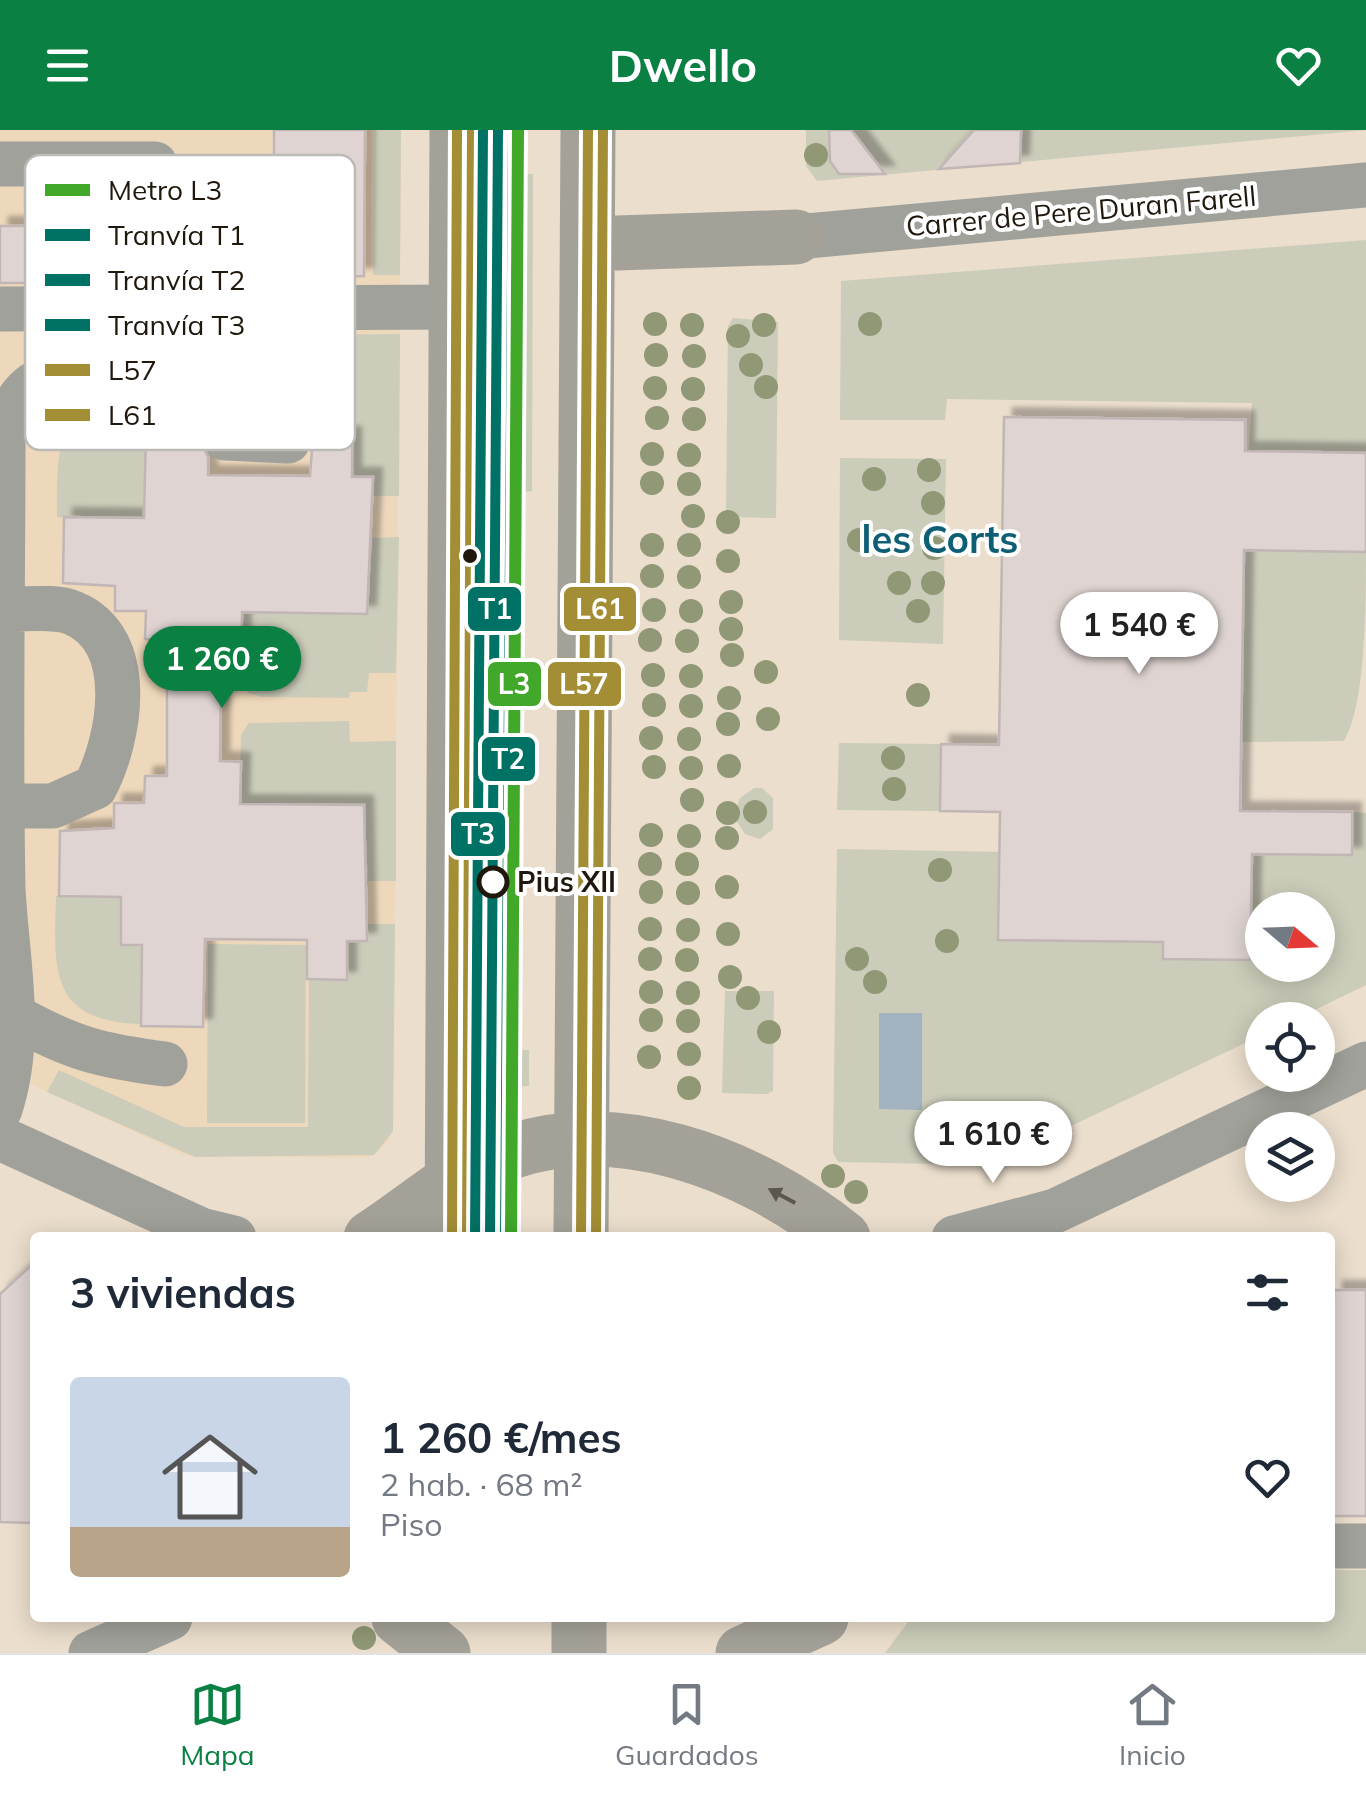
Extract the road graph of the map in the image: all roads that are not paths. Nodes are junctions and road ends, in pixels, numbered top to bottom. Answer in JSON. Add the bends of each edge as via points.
{"nodes":[{"id":1,"x":457,"y":130,"type":"edge"},
{"id":2,"x":588,"y":130,"type":"edge"},
{"id":3,"x":1366,"y":185,"type":"edge"},
{"id":4,"x":796,"y":238,"type":"joint"},
{"id":5,"x":588,"y":244,"type":"junction"},
{"id":6,"x":355,"y":307,"type":"edge"},
{"id":7,"x":456,"y":307,"type":"junction"},
{"id":8,"x":0,"y":309,"type":"edge"},
{"id":9,"x":25,"y":309,"type":"edge"},
{"id":10,"x":25,"y":394,"type":"edge"},
{"id":11,"x":2,"y":437,"type":"edge"},
{"id":12,"x":3,"y":610,"type":"junction"},
{"id":13,"x":3,"y":806,"type":"junction"},
{"id":14,"x":1,"y":898,"type":"edge"},
{"id":15,"x":14,"y":1016,"type":"junction"},
{"id":16,"x":164,"y":1064,"type":"dead end"},
{"id":17,"x":1366,"y":1064,"type":"edge"},
{"id":18,"x":0,"y":1109,"type":"edge"},
{"id":19,"x":0,"y":1138,"type":"edge"},
{"id":20,"x":582,"y":1140,"type":"junction"},
{"id":21,"x":0,"y":1166,"type":"edge"},
{"id":22,"x":452,"y":1179,"type":"junction"},
{"id":23,"x":1042,"y":1224,"type":"edge"},
{"id":24,"x":144,"y":1232,"type":"edge"},
{"id":25,"x":209,"y":1232,"type":"edge"},
{"id":26,"x":379,"y":1232,"type":"edge"},
{"id":27,"x":452,"y":1232,"type":"edge"},
{"id":28,"x":581,"y":1232,"type":"edge"},
{"id":29,"x":835,"y":1232,"type":"edge"},
{"id":30,"x":992,"y":1232,"type":"edge"},
{"id":31,"x":1335,"y":1546,"type":"edge"},
{"id":32,"x":1366,"y":1546,"type":"edge"},
{"id":33,"x":161,"y":1622,"type":"edge"},
{"id":34,"x":404,"y":1622,"type":"edge"},
{"id":35,"x":449,"y":1622,"type":"edge"},
{"id":36,"x":579,"y":1622,"type":"edge"},
{"id":37,"x":814,"y":1630,"type":"edge"},
{"id":38,"x":91,"y":1653,"type":"edge"},
{"id":39,"x":446,"y":1653,"type":"edge"},
{"id":40,"x":579,"y":1653,"type":"edge"},
{"id":41,"x":742,"y":1653,"type":"edge"}],
"edges":[{"from":1,"to":7,"type":"main road"},
{"from":2,"to":5,"type":"main road"},
{"from":3,"to":4,"type":"street","name":"Carrer de Pere Duran Farell"},
{"from":4,"to":5,"type":"main road"},
{"from":5,"to":20,"type":"main road"},
{"from":6,"to":7,"type":"street"},
{"from":7,"to":22,"type":"main road"},
{"from":8,"to":9,"type":"street"},
{"from":10,"to":11,"type":"street"},
{"from":11,"to":12,"type":"street"},
{"from":12,"to":13,"type":"street"},
{"from":12,"to":13,"type":"street","via":[[71,611],[87,622],[102,638],[116,674],[119,708],[116,736],[95,787],[53,806]]},
{"from":13,"to":14,"type":"street"},
{"from":14,"to":15,"type":"street"},
{"from":15,"to":16,"type":"street","via":[[62,1044]]},
{"from":15,"to":18,"type":"street","via":[[12,1072]]},
{"from":17,"to":23,"type":"street"},
{"from":19,"to":25,"type":"street"},
{"from":20,"to":22,"type":"main road","via":[[508,1153]]},
{"from":20,"to":28,"type":"main road"},
{"from":29,"to":20,"type":"main road","one_way":true,"via":[[809,1211],[716,1163],[647,1144]]},
{"from":21,"to":24,"type":"street"},
{"from":22,"to":26,"type":"main road"},
{"from":22,"to":27,"type":"main road"},
{"from":23,"to":30,"type":"street"},
{"from":31,"to":32,"type":"street"},
{"from":33,"to":38,"type":"street"},
{"from":34,"to":39,"type":"main road"},
{"from":35,"to":39,"type":"main road"},
{"from":36,"to":40,"type":"main road"},
{"from":37,"to":41,"type":"main road"}]}
